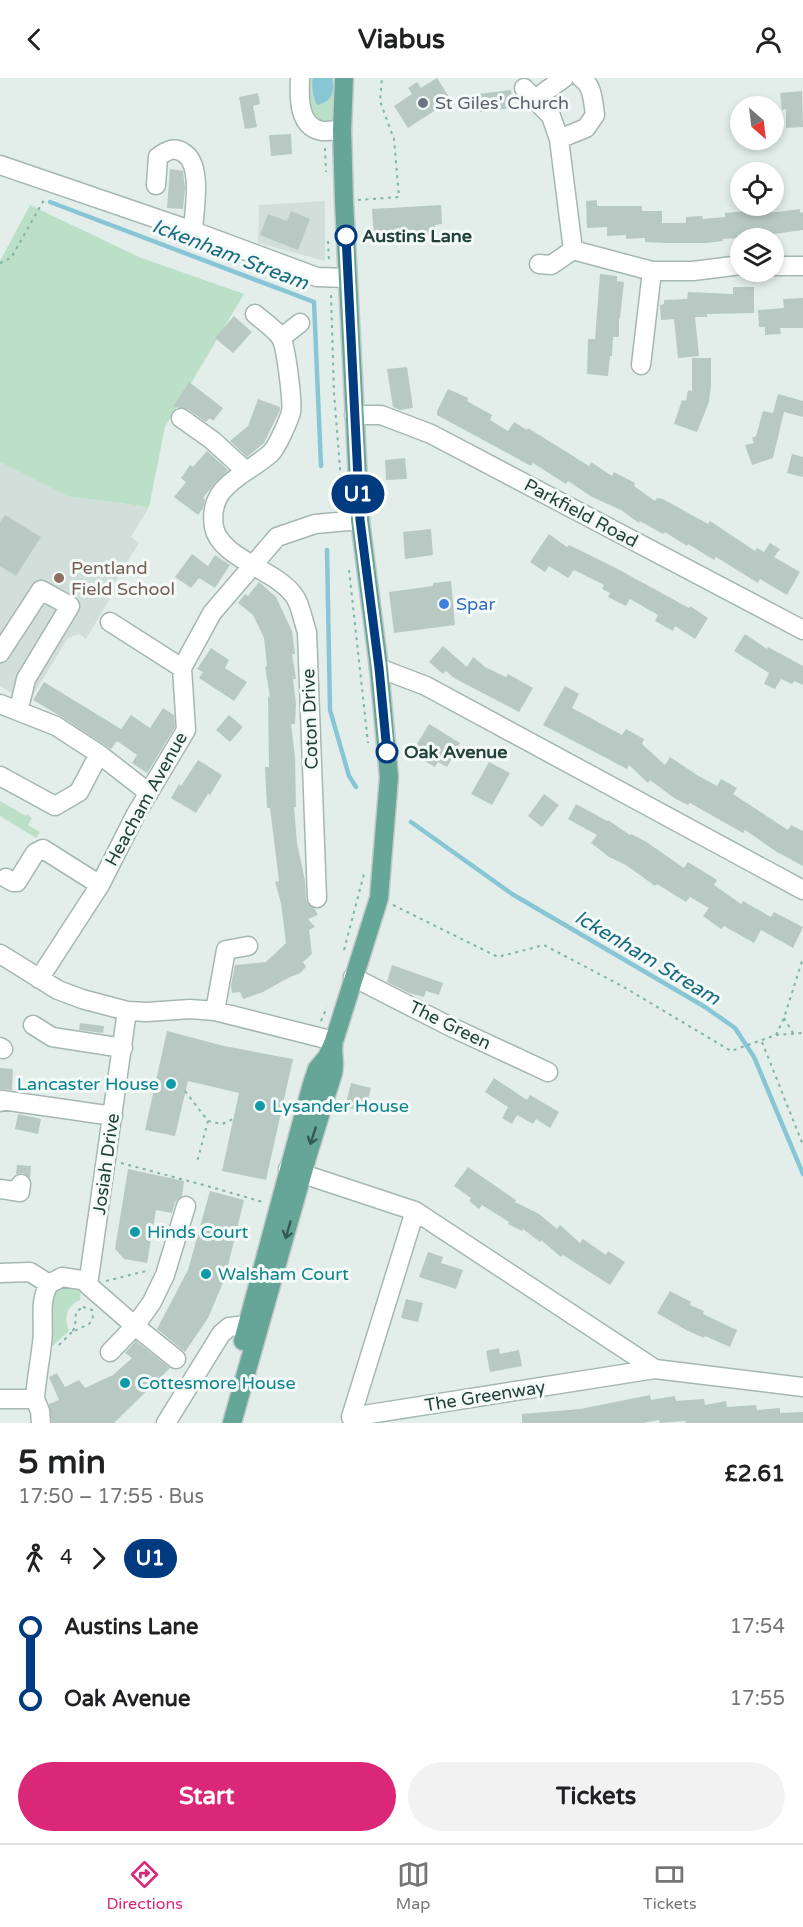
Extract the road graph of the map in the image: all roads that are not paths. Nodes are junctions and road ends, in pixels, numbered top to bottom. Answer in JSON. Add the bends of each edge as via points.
{"nodes":[{"id":1,"x":300,"y":78,"type":"edge"},
{"id":2,"x":344,"y":78,"type":"edge"},
{"id":3,"x":564,"y":78,"type":"edge"},
{"id":4,"x":581,"y":78,"type":"edge"},
{"id":5,"x":342,"y":129,"type":"junction"},
{"id":6,"x":559,"y":139,"type":"junction"},
{"id":7,"x":0,"y":165,"type":"edge"},
{"id":8,"x":156,"y":184,"type":"dead end"},
{"id":9,"x":193,"y":231,"type":"junction"},
{"id":10,"x":573,"y":250,"type":"junction"},
{"id":11,"x":539,"y":264,"type":"dead end"},
{"id":12,"x":784,"y":266,"type":"edge"},
{"id":13,"x":803,"y":266,"type":"edge"},
{"id":14,"x":730,"y":267,"type":"edge"},
{"id":15,"x":652,"y":271,"type":"junction"},
{"id":16,"x":348,"y":278,"type":"junction"},
{"id":17,"x":255,"y":314,"type":"dead end"},
{"id":18,"x":300,"y":323,"type":"dead end"},
{"id":19,"x":281,"y":338,"type":"junction"},
{"id":20,"x":641,"y":365,"type":"dead end"},
{"id":21,"x":354,"y":415,"type":"junction"},
{"id":22,"x":181,"y":418,"type":"dead end"},
{"id":23,"x":246,"y":471,"type":"junction"},
{"id":24,"x":360,"y":520,"type":"junction"},
{"id":25,"x":252,"y":564,"type":"junction"},
{"id":26,"x":110,"y":622,"type":"dead end"},
{"id":27,"x":803,"y":630,"type":"edge"},
{"id":28,"x":0,"y":653,"type":"edge"},
{"id":29,"x":182,"y":668,"type":"junction"},
{"id":30,"x":379,"y":668,"type":"junction"},
{"id":31,"x":8,"y":707,"type":"edge"},
{"id":32,"x":99,"y":754,"type":"junction"},
{"id":33,"x":0,"y":776,"type":"edge"},
{"id":34,"x":149,"y":793,"type":"junction"},
{"id":35,"x":6,"y":878,"type":"dead end"},
{"id":36,"x":100,"y":885,"type":"junction"},
{"id":37,"x":803,"y":890,"type":"edge"},
{"id":38,"x":317,"y":898,"type":"dead end"},
{"id":39,"x":248,"y":946,"type":"dead end"},
{"id":40,"x":0,"y":954,"type":"edge"},
{"id":41,"x":353,"y":976,"type":"junction"},
{"id":42,"x":39,"y":979,"type":"junction"},
{"id":43,"x":127,"y":1011,"type":"junction"},
{"id":44,"x":215,"y":1011,"type":"junction"},
{"id":45,"x":33,"y":1025,"type":"dead end"},
{"id":46,"x":334,"y":1041,"type":"junction"},
{"id":47,"x":123,"y":1048,"type":"junction"},
{"id":48,"x":548,"y":1072,"type":"dead end"},
{"id":49,"x":0,"y":1102,"type":"edge"},
{"id":50,"x":112,"y":1116,"type":"junction"},
{"id":51,"x":295,"y":1171,"type":"junction"},
{"id":52,"x":21,"y":1184,"type":"dead end"},
{"id":53,"x":0,"y":1189,"type":"edge"},
{"id":54,"x":186,"y":1206,"type":"dead end"},
{"id":55,"x":415,"y":1211,"type":"junction"},
{"id":56,"x":0,"y":1273,"type":"edge"},
{"id":57,"x":49,"y":1284,"type":"junction"},
{"id":58,"x":86,"y":1289,"type":"junction"},
{"id":59,"x":247,"y":1325,"type":"junction"},
{"id":60,"x":135,"y":1326,"type":"junction"},
{"id":61,"x":110,"y":1352,"type":"dead end"},
{"id":62,"x":176,"y":1359,"type":"dead end"},
{"id":63,"x":655,"y":1369,"type":"junction"},
{"id":64,"x":803,"y":1387,"type":"edge"},
{"id":65,"x":0,"y":1398,"type":"edge"},
{"id":66,"x":36,"y":1399,"type":"junction"},
{"id":67,"x":41,"y":1423,"type":"edge"},
{"id":68,"x":166,"y":1423,"type":"edge"},
{"id":69,"x":218,"y":1423,"type":"edge"},
{"id":70,"x":232,"y":1423,"type":"edge"}],
"edges":[{"from":1,"to":5,"type":"street","via":[[303,118],[322,131]]},
{"from":2,"to":5,"type":"main road"},
{"from":3,"to":6,"type":"street","via":[[529,94],[551,116]]},
{"from":4,"to":6,"type":"street","via":[[592,95],[595,115],[586,128]]},
{"from":5,"to":16,"type":"main road"},
{"from":6,"to":10,"type":"street"},
{"from":7,"to":9,"type":"street"},
{"from":8,"to":9,"type":"street","via":[[158,157],[167,150],[186,153],[196,181]]},
{"from":9,"to":16,"type":"street","via":[[317,277]]},
{"from":10,"to":11,"type":"street","via":[[551,265]]},
{"from":10,"to":15,"type":"street"},
{"from":12,"to":13,"type":"street"},
{"from":14,"to":15,"type":"street"},
{"from":15,"to":20,"type":"street"},
{"from":16,"to":21,"type":"main road"},
{"from":17,"to":19,"type":"street"},
{"from":18,"to":19,"type":"street"},
{"from":19,"to":23,"type":"street","name":"Coton Drive","via":[[292,411],[273,451]]},
{"from":21,"to":24,"type":"main road"},
{"from":21,"to":27,"type":"street","name":"Parkfield Road","via":[[381,416],[430,434]]},
{"from":22,"to":23,"type":"street"},
{"from":23,"to":25,"type":"street","name":"Coton Drive","via":[[229,482],[218,496],[213,518],[220,543]]},
{"from":24,"to":25,"type":"street","via":[[315,524],[277,537]]},
{"from":24,"to":30,"type":"main road"},
{"from":25,"to":29,"type":"street","via":[[212,613]]},
{"from":25,"to":38,"type":"street","name":"Coton Drive","via":[[295,597],[307,632]]},
{"from":26,"to":29,"type":"street"},
{"from":28,"to":31,"type":"street","via":[[41,590],[70,606],[26,679],[21,700]]},
{"from":29,"to":34,"type":"street","name":"Heacham Avenue","via":[[186,730]]},
{"from":30,"to":37,"type":"street","via":[[426,686]]},
{"from":30,"to":41,"type":"main road","via":[[389,777],[379,898]]},
{"from":31,"to":32,"type":"street","via":[[56,726]]},
{"from":32,"to":33,"type":"street","via":[[79,792],[55,806]]},
{"from":32,"to":34,"type":"street"},
{"from":34,"to":36,"type":"street","name":"Heacham Avenue"},
{"from":35,"to":36,"type":"street","via":[[17,882],[36,853],[43,849]]},
{"from":36,"to":42,"type":"street","name":"Heacham Avenue"},
{"from":39,"to":44,"type":"street","via":[[226,950]]},
{"from":40,"to":42,"type":"street"},
{"from":41,"to":46,"type":"main road"},
{"from":41,"to":48,"type":"street","name":"The Green"},
{"from":42,"to":43,"type":"street","via":[[70,995]]},
{"from":43,"to":44,"type":"street"},
{"from":43,"to":47,"type":"street","name":"Josiah Drive"},
{"from":44,"to":46,"type":"street"},
{"from":45,"to":47,"type":"street","via":[[52,1037]]},
{"from":46,"to":51,"type":"main road","via":[[333,1073]]},
{"from":47,"to":50,"type":"street","name":"Josiah Drive"},
{"from":49,"to":50,"type":"street"},
{"from":50,"to":58,"type":"street","name":"Josiah Drive"},
{"from":51,"to":55,"type":"street","name":"The Greenway"},
{"from":51,"to":59,"type":"main road"},
{"from":51,"to":70,"type":"main road","one_way":true},
{"from":52,"to":53,"type":"street","via":[[20,1192]]},
{"from":54,"to":60,"type":"street","via":[[159,1289]]},
{"from":55,"to":63,"type":"street","name":"The Greenway"},
{"from":55,"to":63,"type":"street","name":"The Greenway","via":[[351,1417]]},
{"from":56,"to":57,"type":"street","via":[[30,1272]]},
{"from":57,"to":58,"type":"street","via":[[62,1277]]},
{"from":57,"to":66,"type":"street","via":[[41,1310],[43,1342]]},
{"from":58,"to":60,"type":"street"},
{"from":59,"to":68,"type":"street","via":[[229,1328],[221,1334]]},
{"from":59,"to":69,"type":"main road"},
{"from":60,"to":61,"type":"street"},
{"from":60,"to":62,"type":"street"},
{"from":63,"to":64,"type":"street","name":"The Greenway"},
{"from":65,"to":66,"type":"street"},
{"from":66,"to":67,"type":"street"}]}
